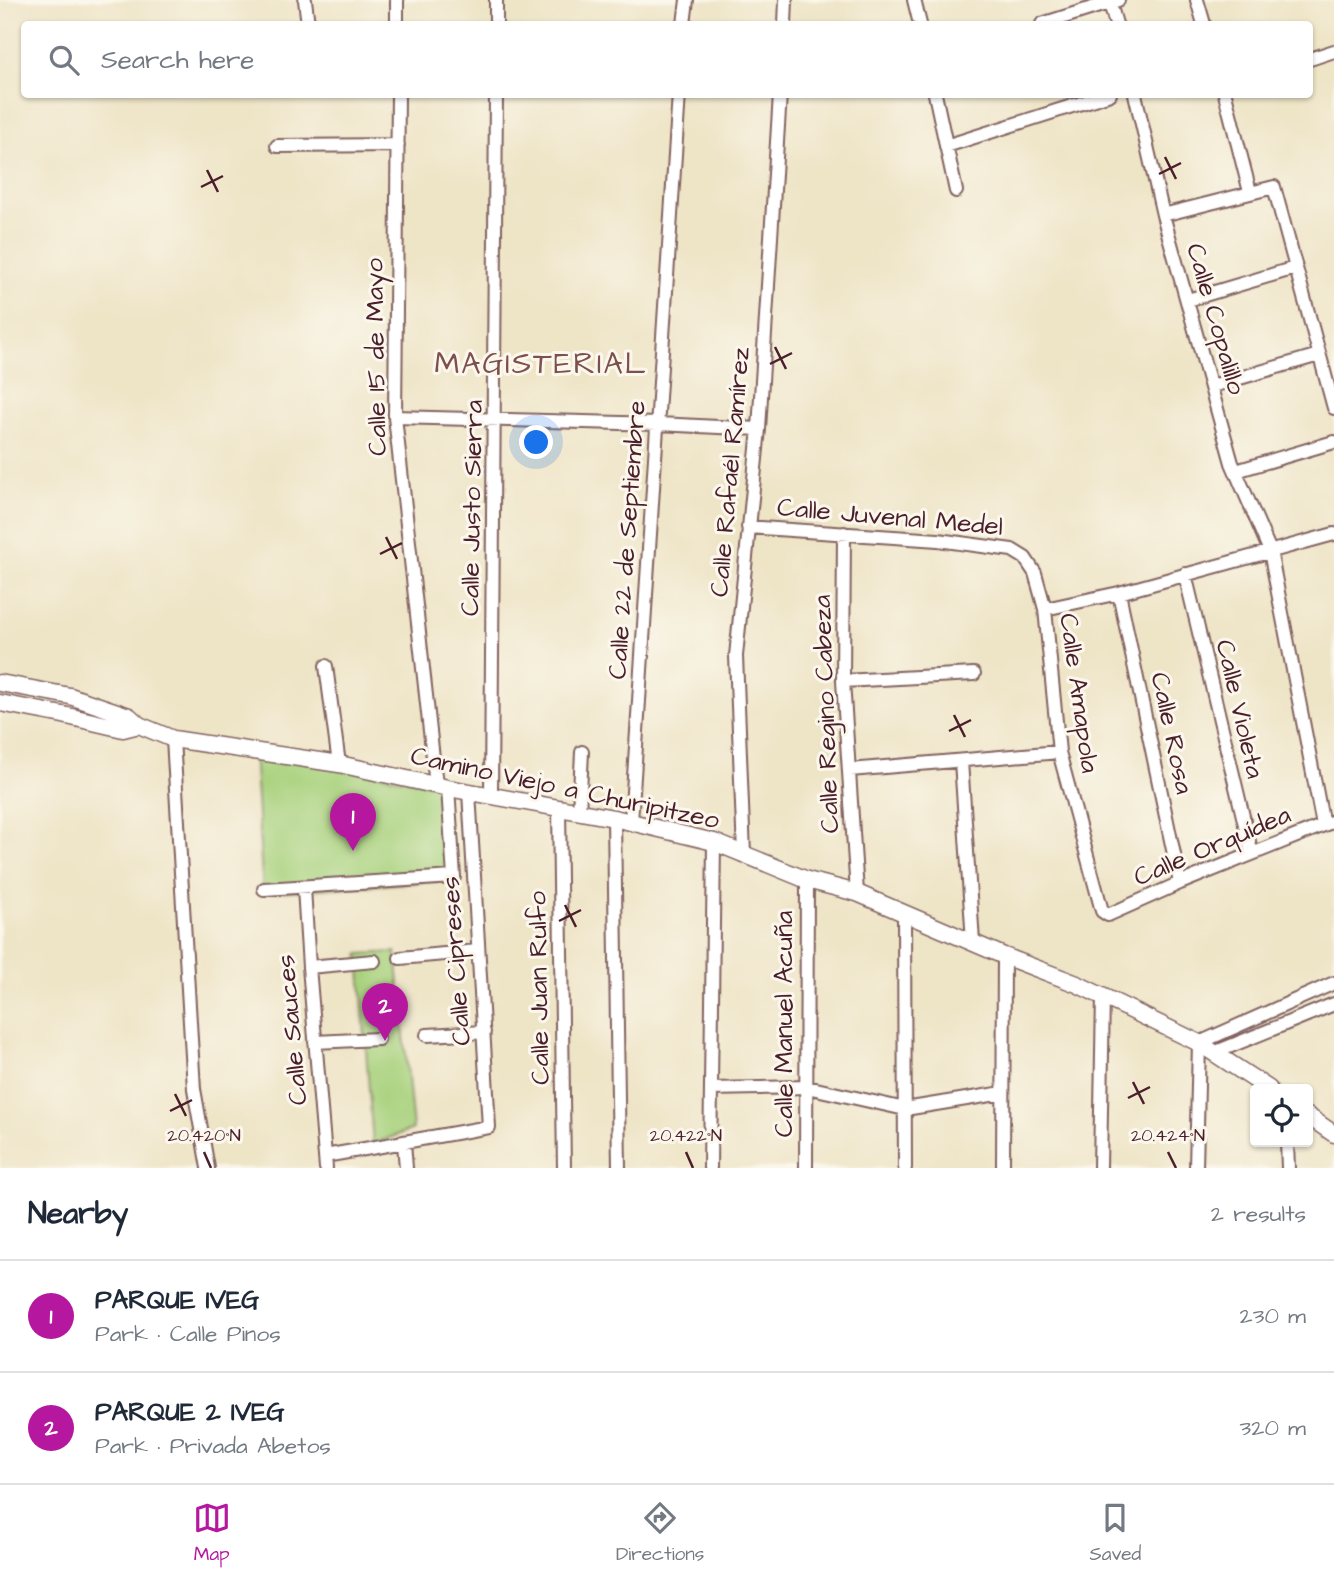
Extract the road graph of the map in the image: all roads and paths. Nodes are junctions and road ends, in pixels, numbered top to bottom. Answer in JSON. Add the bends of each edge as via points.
{"nodes":[{"id":1,"x":305,"y":0,"type":"edge"},
{"id":2,"x":397,"y":0,"type":"edge"},
{"id":3,"x":496,"y":0,"type":"edge"},
{"id":4,"x":687,"y":0,"type":"edge"},
{"id":5,"x":786,"y":0,"type":"edge"},
{"id":6,"x":914,"y":0,"type":"edge"},
{"id":7,"x":1197,"y":0,"type":"edge"},
{"id":8,"x":1112,"y":1,"type":"edge"},
{"id":9,"x":308,"y":21,"type":"edge"},
{"id":10,"x":397,"y":21,"type":"edge"},
{"id":11,"x":496,"y":21,"type":"edge"},
{"id":12,"x":684,"y":21,"type":"edge"},
{"id":13,"x":785,"y":21,"type":"edge"},
{"id":14,"x":919,"y":21,"type":"edge"},
{"id":15,"x":1051,"y":21,"type":"edge"},
{"id":16,"x":1115,"y":21,"type":"edge"},
{"id":17,"x":1203,"y":21,"type":"edge"},
{"id":18,"x":1334,"y":51,"type":"edge"},
{"id":19,"x":1313,"y":58,"type":"edge"},
{"id":20,"x":398,"y":98,"type":"edge"},
{"id":21,"x":496,"y":98,"type":"edge"},
{"id":22,"x":679,"y":98,"type":"edge"},
{"id":23,"x":780,"y":98,"type":"edge"},
{"id":24,"x":936,"y":98,"type":"edge"},
{"id":25,"x":1097,"y":98,"type":"edge"},
{"id":26,"x":1136,"y":98,"type":"edge"},
{"id":27,"x":1226,"y":98,"type":"edge"},
{"id":28,"x":398,"y":145,"type":"junction"},
{"id":29,"x":277,"y":146,"type":"dead end"},
{"id":30,"x":946,"y":146,"type":"junction"},
{"id":31,"x":956,"y":191,"type":"dead end"},
{"id":32,"x":1250,"y":192,"type":"junction"},
{"id":33,"x":1163,"y":215,"type":"junction"},
{"id":34,"x":1295,"y":268,"type":"junction"},
{"id":35,"x":1188,"y":300,"type":"junction"},
{"id":36,"x":1319,"y":355,"type":"junction"},
{"id":37,"x":1212,"y":386,"type":"junction"},
{"id":38,"x":1334,"y":408,"type":"edge"},
{"id":39,"x":395,"y":417,"type":"junction"},
{"id":40,"x":495,"y":420,"type":"junction"},
{"id":41,"x":658,"y":424,"type":"junction"},
{"id":42,"x":759,"y":429,"type":"junction"},
{"id":43,"x":1334,"y":442,"type":"edge"},
{"id":44,"x":1236,"y":471,"type":"junction"},
{"id":45,"x":748,"y":527,"type":"junction"},
{"id":46,"x":845,"y":533,"type":"junction"},
{"id":47,"x":1334,"y":534,"type":"edge"},
{"id":48,"x":1270,"y":551,"type":"junction"},
{"id":49,"x":1025,"y":558,"type":"joint"},
{"id":50,"x":1185,"y":574,"type":"junction"},
{"id":51,"x":1119,"y":593,"type":"junction"},
{"id":52,"x":1045,"y":609,"type":"junction"},
{"id":53,"x":326,"y":666,"type":"dead end"},
{"id":54,"x":974,"y":674,"type":"dead end"},
{"id":55,"x":842,"y":681,"type":"junction"},
{"id":56,"x":0,"y":683,"type":"edge"},
{"id":57,"x":0,"y":704,"type":"edge"},
{"id":58,"x":139,"y":726,"type":"junction"},
{"id":59,"x":173,"y":739,"type":"junction"},
{"id":60,"x":582,"y":752,"type":"dead end"},
{"id":61,"x":1059,"y":752,"type":"junction"},
{"id":62,"x":961,"y":761,"type":"junction"},
{"id":63,"x":339,"y":764,"type":"junction"},
{"id":64,"x":850,"y":769,"type":"junction"},
{"id":65,"x":442,"y":787,"type":"junction"},
{"id":66,"x":469,"y":792,"type":"junction"},
{"id":67,"x":491,"y":796,"type":"junction"},
{"id":68,"x":559,"y":808,"type":"junction"},
{"id":69,"x":579,"y":812,"type":"junction"},
{"id":70,"x":614,"y":818,"type":"junction"},
{"id":71,"x":631,"y":822,"type":"junction"},
{"id":72,"x":1329,"y":823,"type":"edge"},
{"id":73,"x":714,"y":842,"type":"junction"},
{"id":74,"x":744,"y":854,"type":"junction"},
{"id":75,"x":1252,"y":854,"type":"junction"},
{"id":76,"x":807,"y":880,"type":"junction"},
{"id":77,"x":1180,"y":883,"type":"junction"},
{"id":78,"x":304,"y":888,"type":"junction"},
{"id":79,"x":264,"y":889,"type":"dead end"},
{"id":80,"x":857,"y":893,"type":"junction"},
{"id":81,"x":904,"y":914,"type":"junction"},
{"id":82,"x":1108,"y":915,"type":"joint"},
{"id":83,"x":973,"y":942,"type":"junction"},
{"id":84,"x":478,"y":951,"type":"junction"},
{"id":85,"x":1004,"y":956,"type":"junction"},
{"id":86,"x":400,"y":958,"type":"dead end"},
{"id":87,"x":374,"y":961,"type":"dead end"},
{"id":88,"x":309,"y":967,"type":"junction"},
{"id":89,"x":1334,"y":983,"type":"edge"},
{"id":90,"x":1103,"y":996,"type":"junction"},
{"id":91,"x":1294,"y":1000,"type":"junction"},
{"id":92,"x":1334,"y":1004,"type":"edge"},
{"id":93,"x":1302,"y":1017,"type":"junction"},
{"id":94,"x":484,"y":1032,"type":"junction"},
{"id":95,"x":427,"y":1035,"type":"dead end"},
{"id":96,"x":378,"y":1038,"type":"dead end"},
{"id":97,"x":315,"y":1042,"type":"junction"},
{"id":98,"x":1199,"y":1043,"type":"junction"},
{"id":99,"x":1216,"y":1052,"type":"junction"},
{"id":100,"x":1262,"y":1084,"type":"edge"},
{"id":101,"x":807,"y":1087,"type":"junction"},
{"id":102,"x":711,"y":1089,"type":"junction"},
{"id":103,"x":1003,"y":1093,"type":"junction"},
{"id":104,"x":905,"y":1109,"type":"junction"},
{"id":105,"x":1313,"y":1119,"type":"edge"},
{"id":106,"x":1334,"y":1134,"type":"edge"},
{"id":107,"x":404,"y":1143,"type":"junction"},
{"id":108,"x":1287,"y":1147,"type":"edge"},
{"id":109,"x":325,"y":1162,"type":"edge"},
{"id":110,"x":208,"y":1168,"type":"edge"},
{"id":111,"x":406,"y":1168,"type":"edge"},
{"id":112,"x":564,"y":1168,"type":"edge"},
{"id":113,"x":619,"y":1168,"type":"edge"},
{"id":114,"x":710,"y":1168,"type":"edge"},
{"id":115,"x":806,"y":1168,"type":"edge"},
{"id":116,"x":905,"y":1168,"type":"edge"},
{"id":117,"x":1003,"y":1168,"type":"edge"},
{"id":118,"x":1100,"y":1168,"type":"edge"},
{"id":119,"x":1196,"y":1168,"type":"edge"},
{"id":120,"x":1288,"y":1168,"type":"edge"}],
"edges":[{"from":1,"to":9,"type":"street"},
{"from":2,"to":10,"type":"street"},
{"from":3,"to":11,"type":"street"},
{"from":4,"to":12,"type":"street"},
{"from":5,"to":13,"type":"street"},
{"from":6,"to":14,"type":"street"},
{"from":7,"to":17,"type":"street"},
{"from":8,"to":15,"type":"street"},
{"from":8,"to":16,"type":"street"},
{"from":18,"to":19,"type":"street"},
{"from":20,"to":28,"type":"street","name":"Calle 15 de Mayo"},
{"from":21,"to":40,"type":"street","name":"Calle Justo Sierra"},
{"from":22,"to":41,"type":"street","name":"Calle 22 de Septiembre"},
{"from":23,"to":42,"type":"street","name":"Calle Rafaél Ramírez"},
{"from":24,"to":30,"type":"street"},
{"from":25,"to":30,"type":"street"},
{"from":26,"to":33,"type":"street","name":"Calle Copalillo"},
{"from":27,"to":32,"type":"street"},
{"from":28,"to":29,"type":"street"},
{"from":28,"to":39,"type":"street","name":"Calle 15 de Mayo"},
{"from":30,"to":31,"type":"street"},
{"from":32,"to":33,"type":"street"},
{"from":32,"to":34,"type":"street","via":[[1274,187]]},
{"from":33,"to":35,"type":"street","name":"Calle Copalillo"},
{"from":34,"to":35,"type":"street"},
{"from":34,"to":36,"type":"street"},
{"from":35,"to":37,"type":"street","name":"Calle Copalillo"},
{"from":36,"to":37,"type":"street"},
{"from":36,"to":38,"type":"street"},
{"from":37,"to":44,"type":"street","name":"Calle Copalillo"},
{"from":39,"to":40,"type":"street"},
{"from":39,"to":65,"type":"street","name":"Calle 15 de Mayo"},
{"from":40,"to":41,"type":"street"},
{"from":40,"to":67,"type":"street","name":"Calle Justo Sierra"},
{"from":41,"to":42,"type":"street"},
{"from":41,"to":71,"type":"street","name":"Calle 22 de Septiembre"},
{"from":42,"to":45,"type":"street","name":"Calle Rafaél Ramírez"},
{"from":43,"to":44,"type":"street"},
{"from":44,"to":48,"type":"street","name":"Calle Copalillo"},
{"from":45,"to":46,"type":"street","name":"Calle Juvenal Medel"},
{"from":45,"to":74,"type":"street","name":"Calle Rafaél Ramírez","via":[[736,656]]},
{"from":46,"to":49,"type":"street","name":"Calle Juvenal Medel","via":[[1012,550]]},
{"from":46,"to":55,"type":"street","name":"Calle Regino Cabeza"},
{"from":47,"to":48,"type":"street"},
{"from":48,"to":50,"type":"street"},
{"from":48,"to":72,"type":"street","name":"Calle Copalillo"},
{"from":49,"to":52,"type":"street","name":"Calle Amapola","via":[[1035,572]]},
{"from":50,"to":51,"type":"street"},
{"from":50,"to":75,"type":"street","name":"Calle Violeta"},
{"from":51,"to":52,"type":"street"},
{"from":51,"to":77,"type":"street","name":"Calle Rosa"},
{"from":52,"to":61,"type":"street","name":"Calle Amapola"},
{"from":53,"to":63,"type":"street"},
{"from":54,"to":55,"type":"street"},
{"from":55,"to":64,"type":"street","name":"Calle Regino Cabeza"},
{"from":56,"to":58,"type":"street","name":"Camino Viejo a Churipitzeo","via":[[70,696],[129,716]]},
{"from":57,"to":58,"type":"street","name":"Camino Viejo a Churipitzeo","via":[[123,729]]},
{"from":58,"to":59,"type":"street","name":"Camino Viejo a Churipitzeo"},
{"from":59,"to":63,"type":"street","name":"Camino Viejo a Churipitzeo"},
{"from":59,"to":110,"type":"street","via":[[194,1090]]},
{"from":60,"to":69,"type":"street"},
{"from":61,"to":62,"type":"street"},
{"from":61,"to":82,"type":"street","name":"Calle Amapola","via":[[1102,911]]},
{"from":62,"to":64,"type":"street"},
{"from":62,"to":83,"type":"street"},
{"from":63,"to":65,"type":"street","name":"Camino Viejo a Churipitzeo"},
{"from":64,"to":80,"type":"street","name":"Calle Regino Cabeza"},
{"from":65,"to":66,"type":"street","name":"Camino Viejo a Churipitzeo"},
{"from":65,"to":78,"type":"street","name":"Calle 15 de Mayo","via":[[454,877]]},
{"from":66,"to":67,"type":"street","name":"Camino Viejo a Churipitzeo"},
{"from":66,"to":84,"type":"street","name":"Calle Cipreses"},
{"from":67,"to":68,"type":"street","name":"Camino Viejo a Churipitzeo"},
{"from":68,"to":69,"type":"street","name":"Camino Viejo a Churipitzeo"},
{"from":68,"to":112,"type":"street","name":"Calle Juan Rulfo"},
{"from":69,"to":70,"type":"street","name":"Camino Viejo a Churipitzeo"},
{"from":70,"to":71,"type":"street","name":"Camino Viejo a Churipitzeo"},
{"from":70,"to":113,"type":"street"},
{"from":71,"to":73,"type":"street","name":"Camino Viejo a Churipitzeo"},
{"from":72,"to":75,"type":"street","name":"Calle Orquídea"},
{"from":73,"to":74,"type":"street","name":"Camino Viejo a Churipitzeo"},
{"from":73,"to":102,"type":"street"},
{"from":74,"to":76,"type":"street","name":"Camino Viejo a Churipitzeo"},
{"from":75,"to":77,"type":"street","name":"Calle Orquídea"},
{"from":76,"to":80,"type":"street","name":"Camino Viejo a Churipitzeo"},
{"from":76,"to":101,"type":"street","name":"Calle Manuel Acuña"},
{"from":77,"to":82,"type":"street","name":"Calle Orquídea"},
{"from":78,"to":79,"type":"street"},
{"from":78,"to":88,"type":"street","name":"Calle Sauces"},
{"from":80,"to":81,"type":"street","name":"Camino Viejo a Churipitzeo"},
{"from":81,"to":83,"type":"street","name":"Camino Viejo a Churipitzeo"},
{"from":81,"to":104,"type":"street"},
{"from":83,"to":85,"type":"street","name":"Camino Viejo a Churipitzeo"},
{"from":84,"to":86,"type":"street"},
{"from":84,"to":94,"type":"street","name":"Calle Cipreses"},
{"from":85,"to":90,"type":"street","name":"Camino Viejo a Churipitzeo"},
{"from":85,"to":103,"type":"street"},
{"from":87,"to":88,"type":"street"},
{"from":88,"to":97,"type":"street","name":"Calle Sauces"},
{"from":89,"to":91,"type":"street"},
{"from":90,"to":98,"type":"street","name":"Camino Viejo a Churipitzeo"},
{"from":90,"to":118,"type":"street"},
{"from":91,"to":93,"type":"street"},
{"from":91,"to":98,"type":"street"},
{"from":92,"to":93,"type":"street"},
{"from":93,"to":99,"type":"street"},
{"from":94,"to":95,"type":"street"},
{"from":94,"to":107,"type":"street","name":"Calle Cipreses","via":[[489,1127]]},
{"from":96,"to":97,"type":"street"},
{"from":97,"to":109,"type":"street","name":"Calle Sauces"},
{"from":98,"to":99,"type":"street","name":"Camino Viejo a Churipitzeo"},
{"from":98,"to":119,"type":"street"},
{"from":99,"to":100,"type":"street","name":"Camino Viejo a Churipitzeo"},
{"from":101,"to":102,"type":"street"},
{"from":101,"to":104,"type":"street"},
{"from":101,"to":115,"type":"street","name":"Calle Manuel Acuña"},
{"from":102,"to":114,"type":"street"},
{"from":103,"to":104,"type":"street"},
{"from":103,"to":117,"type":"street"},
{"from":104,"to":116,"type":"street"},
{"from":105,"to":106,"type":"street"},
{"from":107,"to":109,"type":"street"},
{"from":107,"to":111,"type":"street"},
{"from":108,"to":120,"type":"street"}]}
